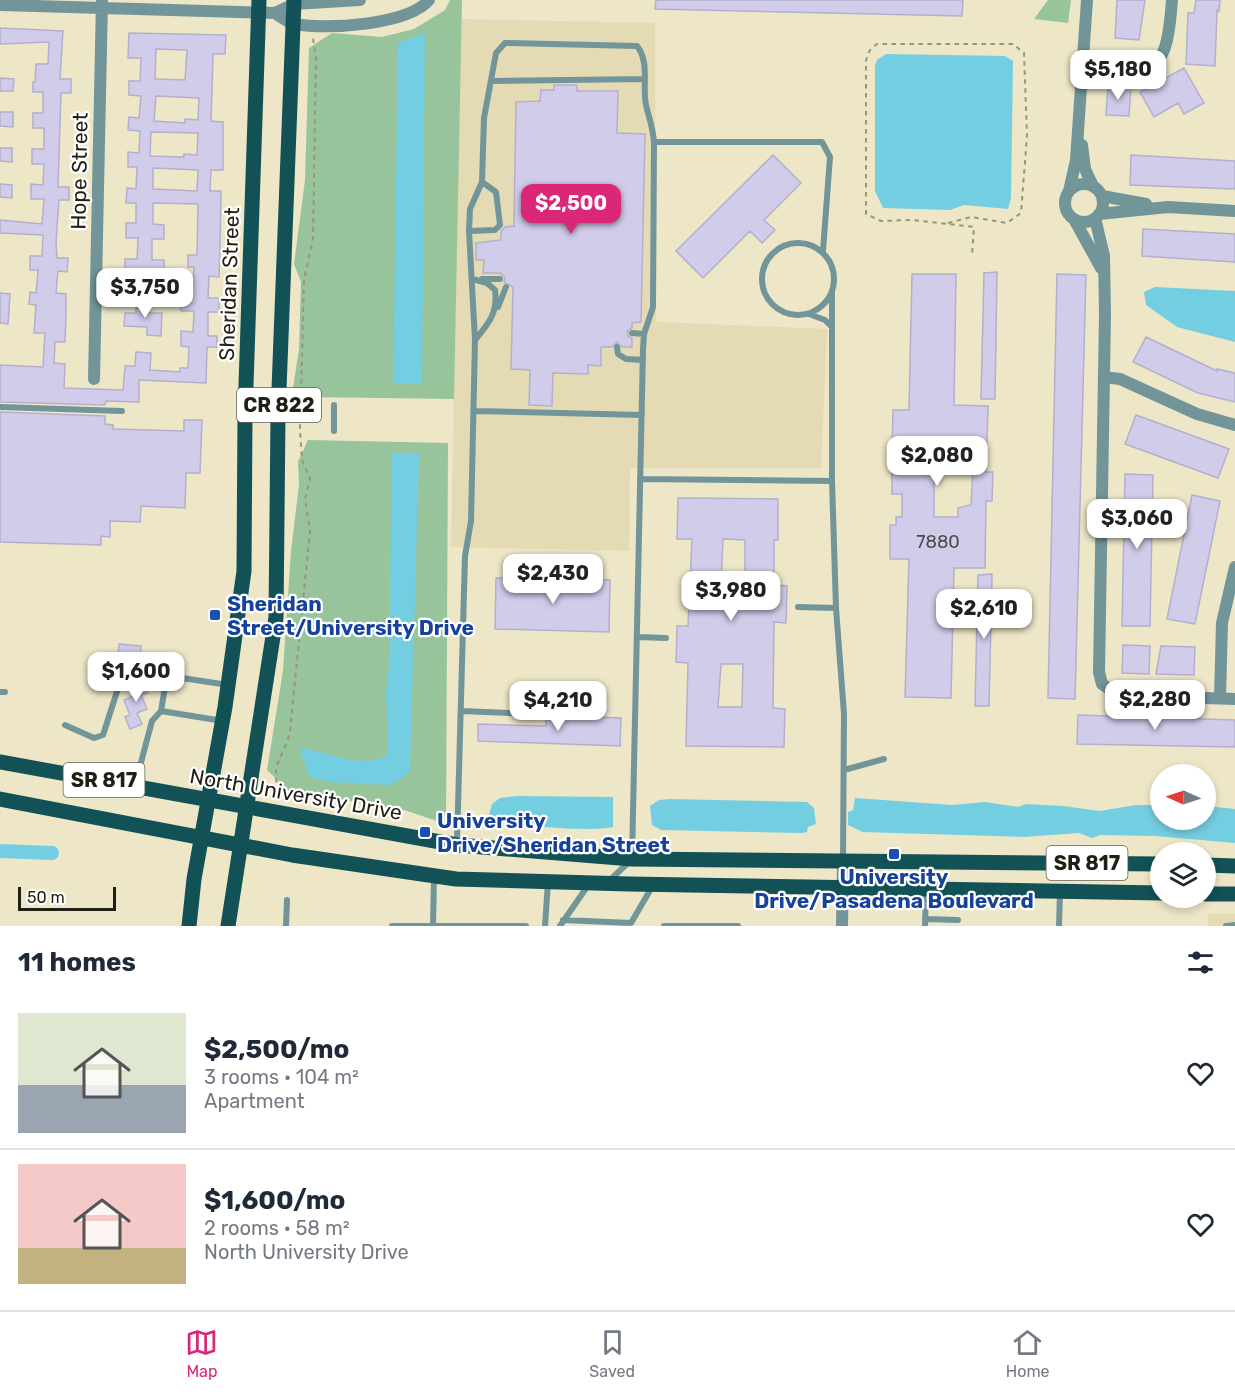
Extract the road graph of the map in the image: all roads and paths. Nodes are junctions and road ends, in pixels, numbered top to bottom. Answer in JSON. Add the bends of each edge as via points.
{"nodes":[{"id":1,"x":360,"y":0,"type":"edge"},
{"id":2,"x":429,"y":0,"type":"edge"},
{"id":3,"x":1088,"y":0,"type":"edge"},
{"id":4,"x":1172,"y":0,"type":"edge"},
{"id":5,"x":294,"y":2,"type":"edge"},
{"id":6,"x":102,"y":4,"type":"edge"},
{"id":7,"x":0,"y":5,"type":"edge"},
{"id":8,"x":259,"y":6,"type":"edge"},
{"id":9,"x":275,"y":13,"type":"junction"},
{"id":10,"x":293,"y":24,"type":"junction"},
{"id":11,"x":311,"y":25,"type":"junction"},
{"id":12,"x":1083,"y":66,"type":"junction"},
{"id":13,"x":645,"y":79,"type":"junction"},
{"id":14,"x":491,"y":81,"type":"junction"},
{"id":15,"x":1078,"y":112,"type":"junction"},
{"id":16,"x":654,"y":142,"type":"junction"},
{"id":17,"x":482,"y":182,"type":"junction"},
{"id":18,"x":1093,"y":186,"type":"junction"},
{"id":19,"x":1069,"y":191,"type":"junction"},
{"id":20,"x":1102,"y":196,"type":"junction"},
{"id":21,"x":1168,"y":207,"type":"junction"},
{"id":22,"x":1235,"y":211,"type":"edge"},
{"id":23,"x":1097,"y":216,"type":"junction"},
{"id":24,"x":1074,"y":219,"type":"junction"},
{"id":25,"x":948,"y":222,"type":"junction"},
{"id":26,"x":469,"y":231,"type":"junction"},
{"id":27,"x":823,"y":251,"type":"junction"},
{"id":28,"x":972,"y":255,"type":"dead end"},
{"id":29,"x":1104,"y":275,"type":"junction"},
{"id":30,"x":472,"y":279,"type":"junction"},
{"id":31,"x":500,"y":279,"type":"dead end"},
{"id":32,"x":506,"y":287,"type":"dead end"},
{"id":33,"x":832,"y":292,"type":"junction"},
{"id":34,"x":495,"y":313,"type":"junction"},
{"id":35,"x":809,"y":314,"type":"junction"},
{"id":36,"x":832,"y":327,"type":"junction"},
{"id":37,"x":632,"y":333,"type":"dead end"},
{"id":38,"x":644,"y":333,"type":"junction"},
{"id":39,"x":475,"y":340,"type":"junction"},
{"id":40,"x":617,"y":347,"type":"dead end"},
{"id":41,"x":643,"y":360,"type":"junction"},
{"id":42,"x":1104,"y":376,"type":"junction"},
{"id":43,"x":94,"y":379,"type":"dead end"},
{"id":44,"x":334,"y":405,"type":"dead end"},
{"id":45,"x":0,"y":407,"type":"edge"},
{"id":46,"x":122,"y":411,"type":"dead end"},
{"id":47,"x":474,"y":411,"type":"junction"},
{"id":48,"x":245,"y":414,"type":"junction"},
{"id":49,"x":278,"y":415,"type":"junction"},
{"id":50,"x":642,"y":415,"type":"junction"},
{"id":51,"x":1235,"y":425,"type":"edge"},
{"id":52,"x":334,"y":431,"type":"dead end"},
{"id":53,"x":640,"y":479,"type":"junction"},
{"id":54,"x":832,"y":481,"type":"junction"},
{"id":55,"x":1235,"y":567,"type":"edge"},
{"id":56,"x":798,"y":607,"type":"dead end"},
{"id":57,"x":836,"y":608,"type":"junction"},
{"id":58,"x":637,"y":637,"type":"junction"},
{"id":59,"x":666,"y":638,"type":"dead end"},
{"id":60,"x":166,"y":681,"type":"junction"},
{"id":61,"x":228,"y":685,"type":"junction"},
{"id":62,"x":1220,"y":698,"type":"junction"},
{"id":63,"x":1235,"y":699,"type":"edge"},
{"id":64,"x":161,"y":711,"type":"junction"},
{"id":65,"x":461,"y":711,"type":"junction"},
{"id":66,"x":531,"y":714,"type":"dead end"},
{"id":67,"x":223,"y":721,"type":"junction"},
{"id":68,"x":64,"y":725,"type":"dead end"},
{"id":69,"x":884,"y":759,"type":"dead end"},
{"id":70,"x":0,"y":762,"type":"edge"},
{"id":71,"x":844,"y":770,"type":"junction"},
{"id":72,"x":135,"y":786,"type":"junction"},
{"id":73,"x":280,"y":791,"type":"dead end"},
{"id":74,"x":0,"y":799,"type":"edge"},
{"id":75,"x":208,"y":800,"type":"junction"},
{"id":76,"x":247,"y":807,"type":"junction"},
{"id":77,"x":202,"y":837,"type":"junction"},
{"id":78,"x":457,"y":844,"type":"junction"},
{"id":79,"x":240,"y":845,"type":"junction"},
{"id":80,"x":632,"y":859,"type":"junction"},
{"id":81,"x":843,"y":859,"type":"junction"},
{"id":82,"x":1150,"y":864,"type":"edge"},
{"id":83,"x":1216,"y":865,"type":"edge"},
{"id":84,"x":1235,"y":866,"type":"edge"},
{"id":85,"x":434,"y":876,"type":"junction"},
{"id":86,"x":548,"y":882,"type":"junction"},
{"id":87,"x":589,"y":883,"type":"junction"},
{"id":88,"x":606,"y":884,"type":"junction"},
{"id":89,"x":653,"y":885,"type":"junction"},
{"id":90,"x":843,"y":887,"type":"junction"},
{"id":91,"x":926,"y":888,"type":"junction"},
{"id":92,"x":1060,"y":891,"type":"junction"},
{"id":93,"x":1150,"y":893,"type":"edge"},
{"id":94,"x":1216,"y":894,"type":"edge"},
{"id":95,"x":1235,"y":894,"type":"edge"},
{"id":96,"x":287,"y":900,"type":"dead end"},
{"id":97,"x":958,"y":920,"type":"dead end"},
{"id":98,"x":925,"y":922,"type":"edge"},
{"id":99,"x":561,"y":923,"type":"edge"},
{"id":100,"x":1235,"y":925,"type":"edge"},
{"id":101,"x":189,"y":926,"type":"edge"},
{"id":102,"x":228,"y":926,"type":"edge"},
{"id":103,"x":286,"y":926,"type":"edge"},
{"id":104,"x":392,"y":926,"type":"edge"},
{"id":105,"x":433,"y":926,"type":"edge"},
{"id":106,"x":526,"y":926,"type":"edge"},
{"id":107,"x":545,"y":926,"type":"edge"},
{"id":108,"x":664,"y":926,"type":"edge"},
{"id":109,"x":738,"y":926,"type":"edge"},
{"id":110,"x":842,"y":926,"type":"edge"},
{"id":111,"x":1059,"y":926,"type":"edge"},
{"id":112,"x":1226,"y":926,"type":"edge"}],
"edges":[{"from":1,"to":5,"type":"street"},
{"from":2,"to":11,"type":"street","via":[[394,19],[359,25]]},
{"from":3,"to":12,"type":"street"},
{"from":4,"to":12,"type":"street","via":[[1170,39],[1153,66]]},
{"from":5,"to":9,"type":"street"},
{"from":5,"to":10,"type":"main road","number":"CR 822"},
{"from":6,"to":7,"type":"street"},
{"from":6,"to":8,"type":"street"},
{"from":6,"to":43,"type":"street","name":"Hope Street"},
{"from":8,"to":9,"type":"street"},
{"from":8,"to":48,"type":"main road","name":"Sheridan Street","number":"CR 822"},
{"from":9,"to":10,"type":"street"},
{"from":10,"to":11,"type":"street"},
{"from":10,"to":49,"type":"main road","number":"CR 822"},
{"from":11,"to":73,"type":"path","via":[[316,58],[313,238],[304,280],[300,430],[302,460],[310,479],[305,499],[310,531],[290,731],[274,778]]},
{"from":12,"to":15,"type":"street"},
{"from":13,"to":14,"type":"lane"},
{"from":13,"to":14,"type":"lane","via":[[642,53],[636,46],[506,43],[496,52]]},
{"from":13,"to":16,"type":"lane"},
{"from":14,"to":17,"type":"lane","via":[[484,118]]},
{"from":15,"to":18,"type":"street","via":[[1085,169]]},
{"from":15,"to":19,"type":"street","via":[[1076,160]]},
{"from":16,"to":27,"type":"lane","via":[[822,142],[830,157]]},
{"from":16,"to":38,"type":"lane","via":[[653,307]]},
{"from":17,"to":26,"type":"lane","via":[[470,209]]},
{"from":17,"to":26,"type":"lane","via":[[496,192],[500,225],[495,230]]},
{"from":18,"to":19,"type":"street","via":[[1080,184]]},
{"from":18,"to":20,"type":"street"},
{"from":19,"to":24,"type":"street","via":[[1064,203]]},
{"from":20,"to":21,"type":"street"},
{"from":20,"to":23,"type":"street"},
{"from":21,"to":22,"type":"street"},
{"from":21,"to":23,"type":"street"},
{"from":23,"to":24,"type":"street","via":[[1084,222]]},
{"from":23,"to":29,"type":"street"},
{"from":24,"to":29,"type":"street"},
{"from":25,"to":25,"type":"path","via":[[881,220],[869,217],[864,210],[866,60],[877,44],[1013,44],[1024,53],[1027,136],[1021,213],[1007,224],[971,217]]},
{"from":25,"to":28,"type":"path","via":[[974,227]]},
{"from":26,"to":30,"type":"lane"},
{"from":27,"to":33,"type":"lane","via":[[834,272]]},
{"from":27,"to":35,"type":"lane","via":[[813,245],[789,243],[774,252],[764,266],[763,290],[773,305],[789,314]]},
{"from":29,"to":42,"type":"street"},
{"from":30,"to":31,"type":"lane"},
{"from":30,"to":34,"type":"lane","via":[[495,290]]},
{"from":30,"to":39,"type":"lane"},
{"from":32,"to":34,"type":"lane"},
{"from":33,"to":35,"type":"lane","via":[[825,303]]},
{"from":33,"to":36,"type":"lane"},
{"from":34,"to":39,"type":"lane"},
{"from":35,"to":36,"type":"lane"},
{"from":36,"to":54,"type":"lane"},
{"from":37,"to":38,"type":"lane"},
{"from":38,"to":41,"type":"lane"},
{"from":39,"to":47,"type":"lane"},
{"from":40,"to":41,"type":"lane","via":[[618,354],[626,359]]},
{"from":41,"to":50,"type":"lane"},
{"from":42,"to":51,"type":"street","via":[[1120,379],[1197,414]]},
{"from":42,"to":62,"type":"street","via":[[1099,672],[1102,684],[1118,695]]},
{"from":44,"to":52,"type":"lane"},
{"from":45,"to":46,"type":"lane"},
{"from":47,"to":50,"type":"lane"},
{"from":47,"to":65,"type":"lane"},
{"from":48,"to":49,"type":"lane"},
{"from":48,"to":61,"type":"main road","name":"Sheridan Street","number":"CR 822","via":[[244,571]]},
{"from":49,"to":76,"type":"main road","number":"CR 822","via":[[276,617]]},
{"from":50,"to":53,"type":"lane"},
{"from":53,"to":54,"type":"lane"},
{"from":53,"to":58,"type":"lane"},
{"from":54,"to":57,"type":"lane"},
{"from":55,"to":62,"type":"street","via":[[1222,623]]},
{"from":56,"to":57,"type":"lane"},
{"from":57,"to":71,"type":"lane"},
{"from":58,"to":59,"type":"lane"},
{"from":58,"to":80,"type":"lane"},
{"from":60,"to":61,"type":"lane","via":[[169,676]]},
{"from":60,"to":64,"type":"lane"},
{"from":60,"to":68,"type":"lane","via":[[131,673],[122,676],[103,735],[94,738]]},
{"from":61,"to":67,"type":"main road","name":"Sheridan Street","number":"CR 822"},
{"from":62,"to":63,"type":"street"},
{"from":64,"to":67,"type":"lane"},
{"from":64,"to":72,"type":"lane","via":[[152,721]]},
{"from":65,"to":66,"type":"lane"},
{"from":65,"to":78,"type":"lane"},
{"from":67,"to":75,"type":"main road","name":"Sheridan Street","number":"CR 822"},
{"from":69,"to":71,"type":"lane"},
{"from":70,"to":72,"type":"main road","name":"North University Drive","number":"SR 817"},
{"from":71,"to":81,"type":"lane"},
{"from":72,"to":75,"type":"main road","name":"North University Drive","number":"SR 817"},
{"from":74,"to":77,"type":"main road","number":"SR 817"},
{"from":75,"to":76,"type":"main road","name":"North University Drive","number":"SR 817"},
{"from":75,"to":77,"type":"main road","name":"Sheridan Street","number":"CR 822"},
{"from":76,"to":78,"type":"main road","name":"North University Drive","number":"SR 817"},
{"from":76,"to":79,"type":"main road","number":"CR 822"},
{"from":77,"to":79,"type":"main road","number":"SR 817"},
{"from":77,"to":101,"type":"main road","name":"Sheridan Street","number":"CR 822"},
{"from":78,"to":80,"type":"main road","name":"North University Drive","number":"SR 817"},
{"from":79,"to":85,"type":"main road","number":"SR 817"},
{"from":79,"to":102,"type":"main road","number":"CR 822"},
{"from":80,"to":81,"type":"main road","name":"North University Drive","number":"SR 817"},
{"from":80,"to":88,"type":"lane"},
{"from":81,"to":82,"type":"main road","name":"North University Drive","number":"SR 817"},
{"from":81,"to":90,"type":"street"},
{"from":83,"to":84,"type":"main road"},
{"from":85,"to":86,"type":"main road","number":"SR 817"},
{"from":85,"to":105,"type":"lane"},
{"from":86,"to":87,"type":"main road","number":"SR 817"},
{"from":86,"to":107,"type":"lane"},
{"from":87,"to":88,"type":"main road","number":"SR 817"},
{"from":87,"to":99,"type":"lane"},
{"from":88,"to":89,"type":"main road","number":"SR 817"},
{"from":89,"to":90,"type":"main road","number":"SR 817"},
{"from":89,"to":99,"type":"lane","via":[[631,924]]},
{"from":90,"to":91,"type":"main road","number":"SR 817"},
{"from":90,"to":110,"type":"street"},
{"from":91,"to":92,"type":"main road","number":"SR 817"},
{"from":91,"to":98,"type":"lane"},
{"from":92,"to":93,"type":"main road","number":"SR 817"},
{"from":92,"to":111,"type":"lane"},
{"from":94,"to":95,"type":"main road"},
{"from":96,"to":103,"type":"lane"},
{"from":97,"to":98,"type":"lane"},
{"from":100,"to":112,"type":"lane"},
{"from":104,"to":105,"type":"lane"},
{"from":105,"to":106,"type":"lane"},
{"from":108,"to":109,"type":"lane"}]}
